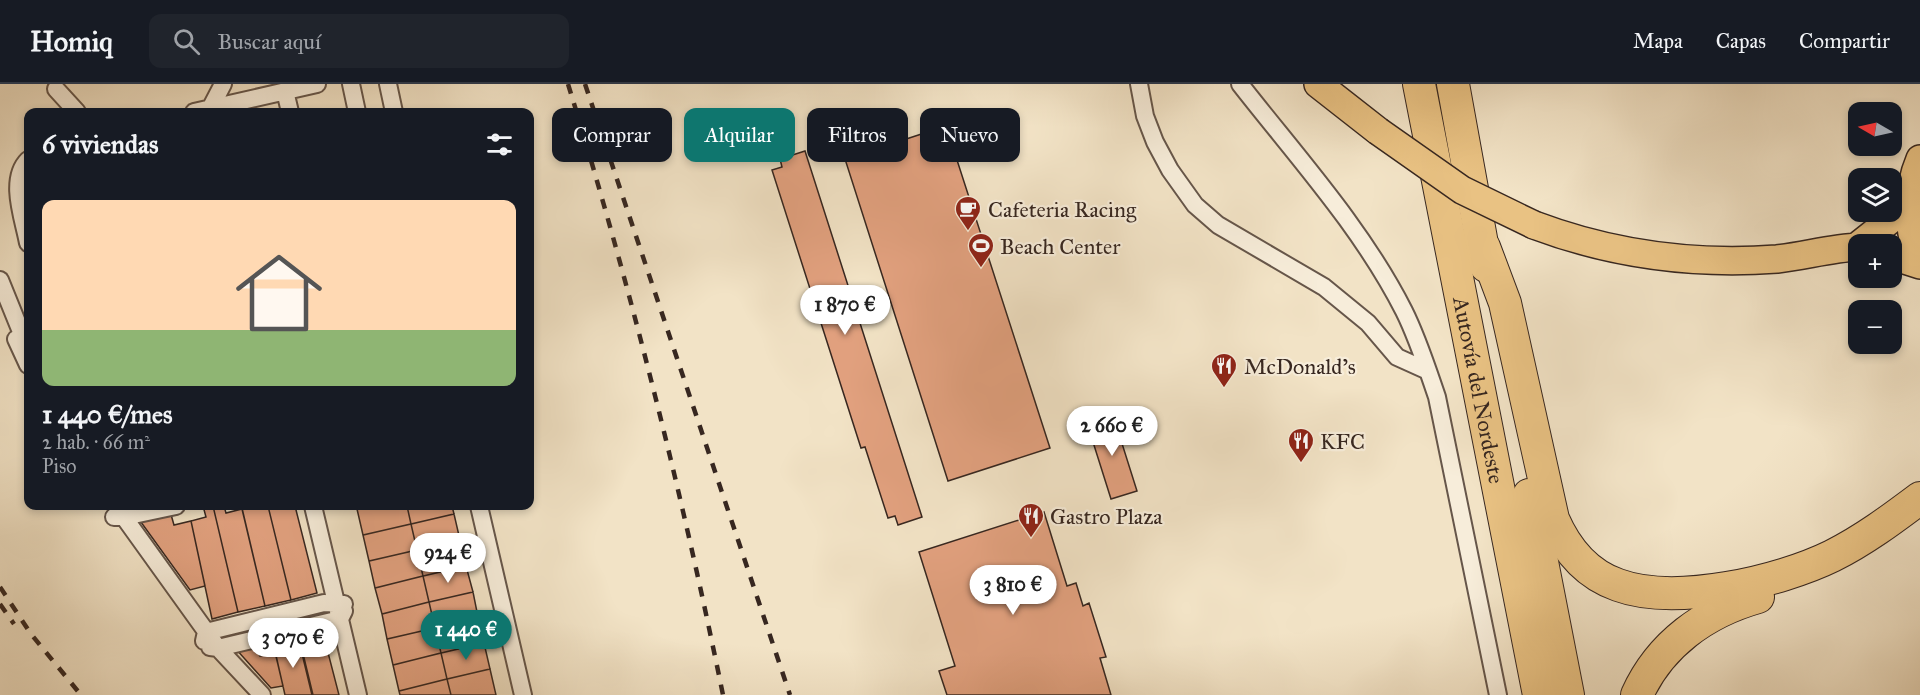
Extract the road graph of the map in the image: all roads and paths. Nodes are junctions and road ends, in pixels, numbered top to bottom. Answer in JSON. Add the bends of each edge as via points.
{"nodes":[{"id":1,"x":223,"y":84,"type":"edge"},
{"id":2,"x":316,"y":84,"type":"edge"},
{"id":3,"x":351,"y":84,"type":"edge"},
{"id":4,"x":381,"y":84,"type":"edge"},
{"id":5,"x":388,"y":84,"type":"edge"},
{"id":6,"x":1139,"y":84,"type":"edge"},
{"id":7,"x":1240,"y":84,"type":"edge"},
{"id":8,"x":1318,"y":84,"type":"edge"},
{"id":9,"x":1404,"y":84,"type":"edge"},
{"id":10,"x":1419,"y":84,"type":"edge"},
{"id":11,"x":1454,"y":84,"type":"edge"},
{"id":12,"x":56,"y":89,"type":"dead end"},
{"id":13,"x":285,"y":91,"type":"junction"},
{"id":14,"x":73,"y":108,"type":"edge"},
{"id":15,"x":204,"y":108,"type":"edge"},
{"id":16,"x":236,"y":108,"type":"edge"},
{"id":17,"x":289,"y":108,"type":"edge"},
{"id":18,"x":356,"y":108,"type":"edge"},
{"id":19,"x":387,"y":108,"type":"edge"},
{"id":20,"x":393,"y":108,"type":"edge"},
{"id":21,"x":1920,"y":159,"type":"edge"},
{"id":22,"x":24,"y":164,"type":"edge"},
{"id":23,"x":1911,"y":193,"type":"junction"},
{"id":24,"x":24,"y":221,"type":"edge"},
{"id":25,"x":1873,"y":234,"type":"edge"},
{"id":26,"x":1484,"y":247,"type":"junction"},
{"id":27,"x":1848,"y":248,"type":"edge"},
{"id":28,"x":1902,"y":258,"type":"edge"},
{"id":29,"x":1920,"y":263,"type":"edge"},
{"id":30,"x":0,"y":280,"type":"edge"},
{"id":31,"x":0,"y":300,"type":"edge"},
{"id":32,"x":24,"y":339,"type":"edge"},
{"id":33,"x":24,"y":356,"type":"edge"},
{"id":34,"x":1428,"y":371,"type":"junction"},
{"id":35,"x":1920,"y":498,"type":"edge"},
{"id":36,"x":113,"y":510,"type":"edge"},
{"id":37,"x":314,"y":510,"type":"edge"},
{"id":38,"x":323,"y":510,"type":"edge"},
{"id":39,"x":479,"y":510,"type":"edge"},
{"id":40,"x":487,"y":510,"type":"edge"},
{"id":41,"x":1920,"y":519,"type":"edge"},
{"id":42,"x":1519,"y":591,"type":"junction"},
{"id":43,"x":342,"y":608,"type":"junction"},
{"id":44,"x":209,"y":642,"type":"junction"},
{"id":45,"x":253,"y":695,"type":"edge"},
{"id":46,"x":262,"y":695,"type":"edge"},
{"id":47,"x":358,"y":695,"type":"edge"},
{"id":48,"x":366,"y":695,"type":"edge"},
{"id":49,"x":523,"y":695,"type":"edge"},
{"id":50,"x":530,"y":695,"type":"edge"},
{"id":51,"x":1498,"y":695,"type":"edge"},
{"id":52,"x":1539,"y":695,"type":"edge"},
{"id":53,"x":1568,"y":695,"type":"edge"},
{"id":54,"x":1637,"y":695,"type":"edge"}],
"edges":[{"from":1,"to":15,"type":"street"},
{"from":2,"to":13,"type":"street"},
{"from":3,"to":18,"type":"street"},
{"from":4,"to":19,"type":"street"},
{"from":5,"to":20,"type":"street"},
{"from":6,"to":34,"type":"street","via":[[1155,142],[1195,205],[1227,230],[1324,287],[1368,323],[1397,357]]},
{"from":7,"to":34,"type":"street","via":[[1380,269],[1404,312]]},
{"from":8,"to":27,"type":"main road","bridge":true,"via":[[1452,184],[1534,225],[1601,245],[1676,258],[1776,259]]},
{"from":9,"to":42,"type":"highway","via":[[1477,452]]},
{"from":10,"to":42,"type":"highway","name":"Autovía del Nordeste"},
{"from":11,"to":26,"type":"highway","name":"Autovía del Nordeste"},
{"from":12,"to":14,"type":"street"},
{"from":13,"to":16,"type":"street"},
{"from":13,"to":17,"type":"street"},
{"from":21,"to":23,"type":"main road"},
{"from":22,"to":24,"type":"street","via":[[18,188]]},
{"from":23,"to":25,"type":"main road"},
{"from":23,"to":29,"type":"main road","via":[[1910,223]]},
{"from":26,"to":35,"type":"highway","via":[[1505,303],[1553,519],[1567,547],[1601,577],[1629,588],[1678,593],[1771,578],[1860,541]]},
{"from":26,"to":53,"type":"highway","name":"Autovía del Nordeste","via":[[1491,307]]},
{"from":28,"to":29,"type":"main road"},
{"from":30,"to":32,"type":"street"},
{"from":31,"to":33,"type":"street"},
{"from":34,"to":51,"type":"street","via":[[1437,397]]},
{"from":36,"to":44,"type":"street"},
{"from":37,"to":43,"type":"street"},
{"from":38,"to":43,"type":"street"},
{"from":39,"to":49,"type":"street"},
{"from":40,"to":50,"type":"street"},
{"from":41,"to":54,"type":"highway","via":[[1868,556],[1836,572],[1703,619],[1666,651]]},
{"from":42,"to":52,"type":"highway","name":"Autovía del Nordeste"},
{"from":43,"to":44,"type":"street"},
{"from":43,"to":47,"type":"street"},
{"from":43,"to":48,"type":"street"},
{"from":44,"to":45,"type":"street"},
{"from":44,"to":46,"type":"street"}]}
